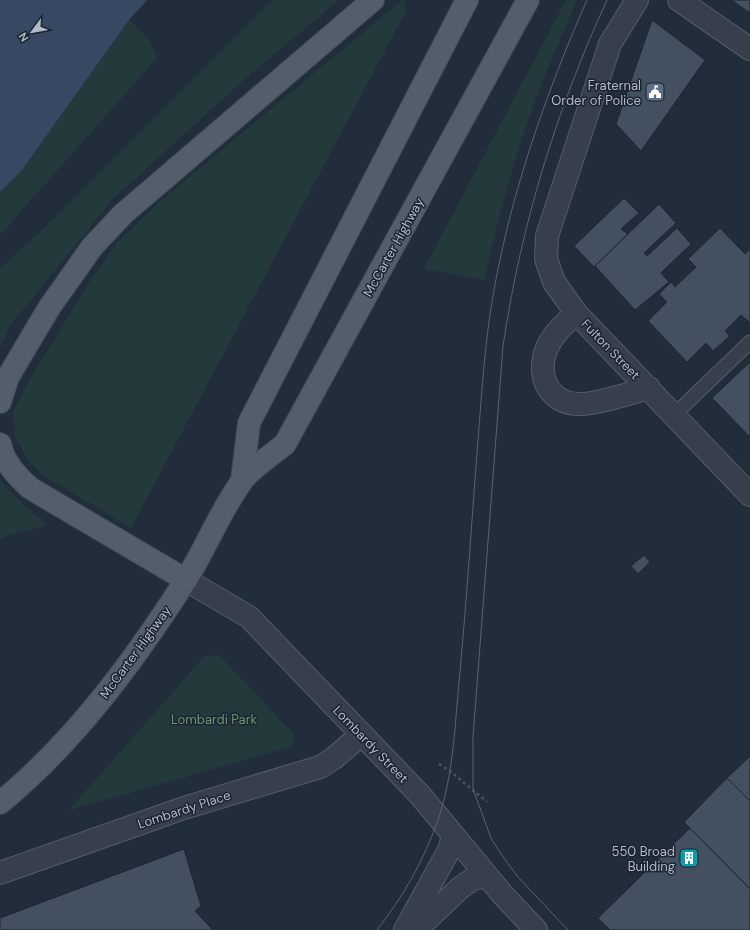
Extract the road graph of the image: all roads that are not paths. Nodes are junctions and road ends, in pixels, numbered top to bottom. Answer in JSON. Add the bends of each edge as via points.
{"nodes":[{"id":1,"x":373,"y":0,"type":"edge"},
{"id":2,"x":467,"y":0,"type":"edge"},
{"id":3,"x":528,"y":0,"type":"edge"},
{"id":4,"x":637,"y":0,"type":"edge"},
{"id":5,"x":679,"y":0,"type":"edge"},
{"id":6,"x":750,"y":49,"type":"edge"},
{"id":7,"x":576,"y":313,"type":"junction"},
{"id":8,"x":750,"y":342,"type":"edge"},
{"id":9,"x":649,"y":388,"type":"junction"},
{"id":10,"x":0,"y":402,"type":"edge"},
{"id":11,"x":674,"y":415,"type":"junction"},
{"id":12,"x":0,"y":444,"type":"edge"},
{"id":13,"x":242,"y":480,"type":"junction"},
{"id":14,"x":748,"y":489,"type":"edge"},
{"id":15,"x":186,"y":580,"type":"junction"},
{"id":16,"x":361,"y":735,"type":"junction"},
{"id":17,"x":0,"y":803,"type":"edge"},
{"id":18,"x":453,"y":836,"type":"junction"},
{"id":19,"x":0,"y":873,"type":"edge"},
{"id":20,"x":487,"y":876,"type":"junction"},
{"id":21,"x":405,"y":930,"type":"edge"},
{"id":22,"x":416,"y":930,"type":"edge"},
{"id":23,"x":536,"y":930,"type":"edge"}],
"edges":[{"from":1,"to":10,"type":"main road","via":[[118,219],[92,247],[49,308],[8,376]]},
{"from":2,"to":13,"type":"main road","name":"McCarter Highway","via":[[249,424]]},
{"from":3,"to":13,"type":"main road","name":"McCarter Highway","via":[[285,444]]},
{"from":4,"to":7,"type":"street","via":[[610,44],[547,236],[546,259],[554,282]]},
{"from":5,"to":6,"type":"street"},
{"from":7,"to":9,"type":"street","name":"Fulton Street"},
{"from":7,"to":9,"type":"street","name":"Fulton Street","via":[[555,333],[547,348],[543,365],[544,379],[551,394],[565,402],[583,404]]},
{"from":8,"to":11,"type":"lane"},
{"from":9,"to":11,"type":"street","name":"Fulton Street"},
{"from":11,"to":14,"type":"street","name":"Fulton Street"},
{"from":12,"to":15,"type":"main road","via":[[8,464],[30,488]]},
{"from":13,"to":15,"type":"main road","name":"McCarter Highway"},
{"from":15,"to":16,"type":"street","name":"Lombardy Street","via":[[249,617]]},
{"from":15,"to":17,"type":"main road","name":"McCarter Highway","via":[[123,673],[73,732]]},
{"from":16,"to":18,"type":"street","name":"Lombardy Street","via":[[420,795]]},
{"from":16,"to":19,"type":"street","name":"Lombardy Place","via":[[320,767],[184,808]]},
{"from":18,"to":20,"type":"street","name":"Lombardy Street"},
{"from":18,"to":21,"type":"street","via":[[443,862]]},
{"from":20,"to":22,"type":"street","via":[[473,879],[460,888]]},
{"from":20,"to":23,"type":"street","name":"Lombardy Street"}]}
